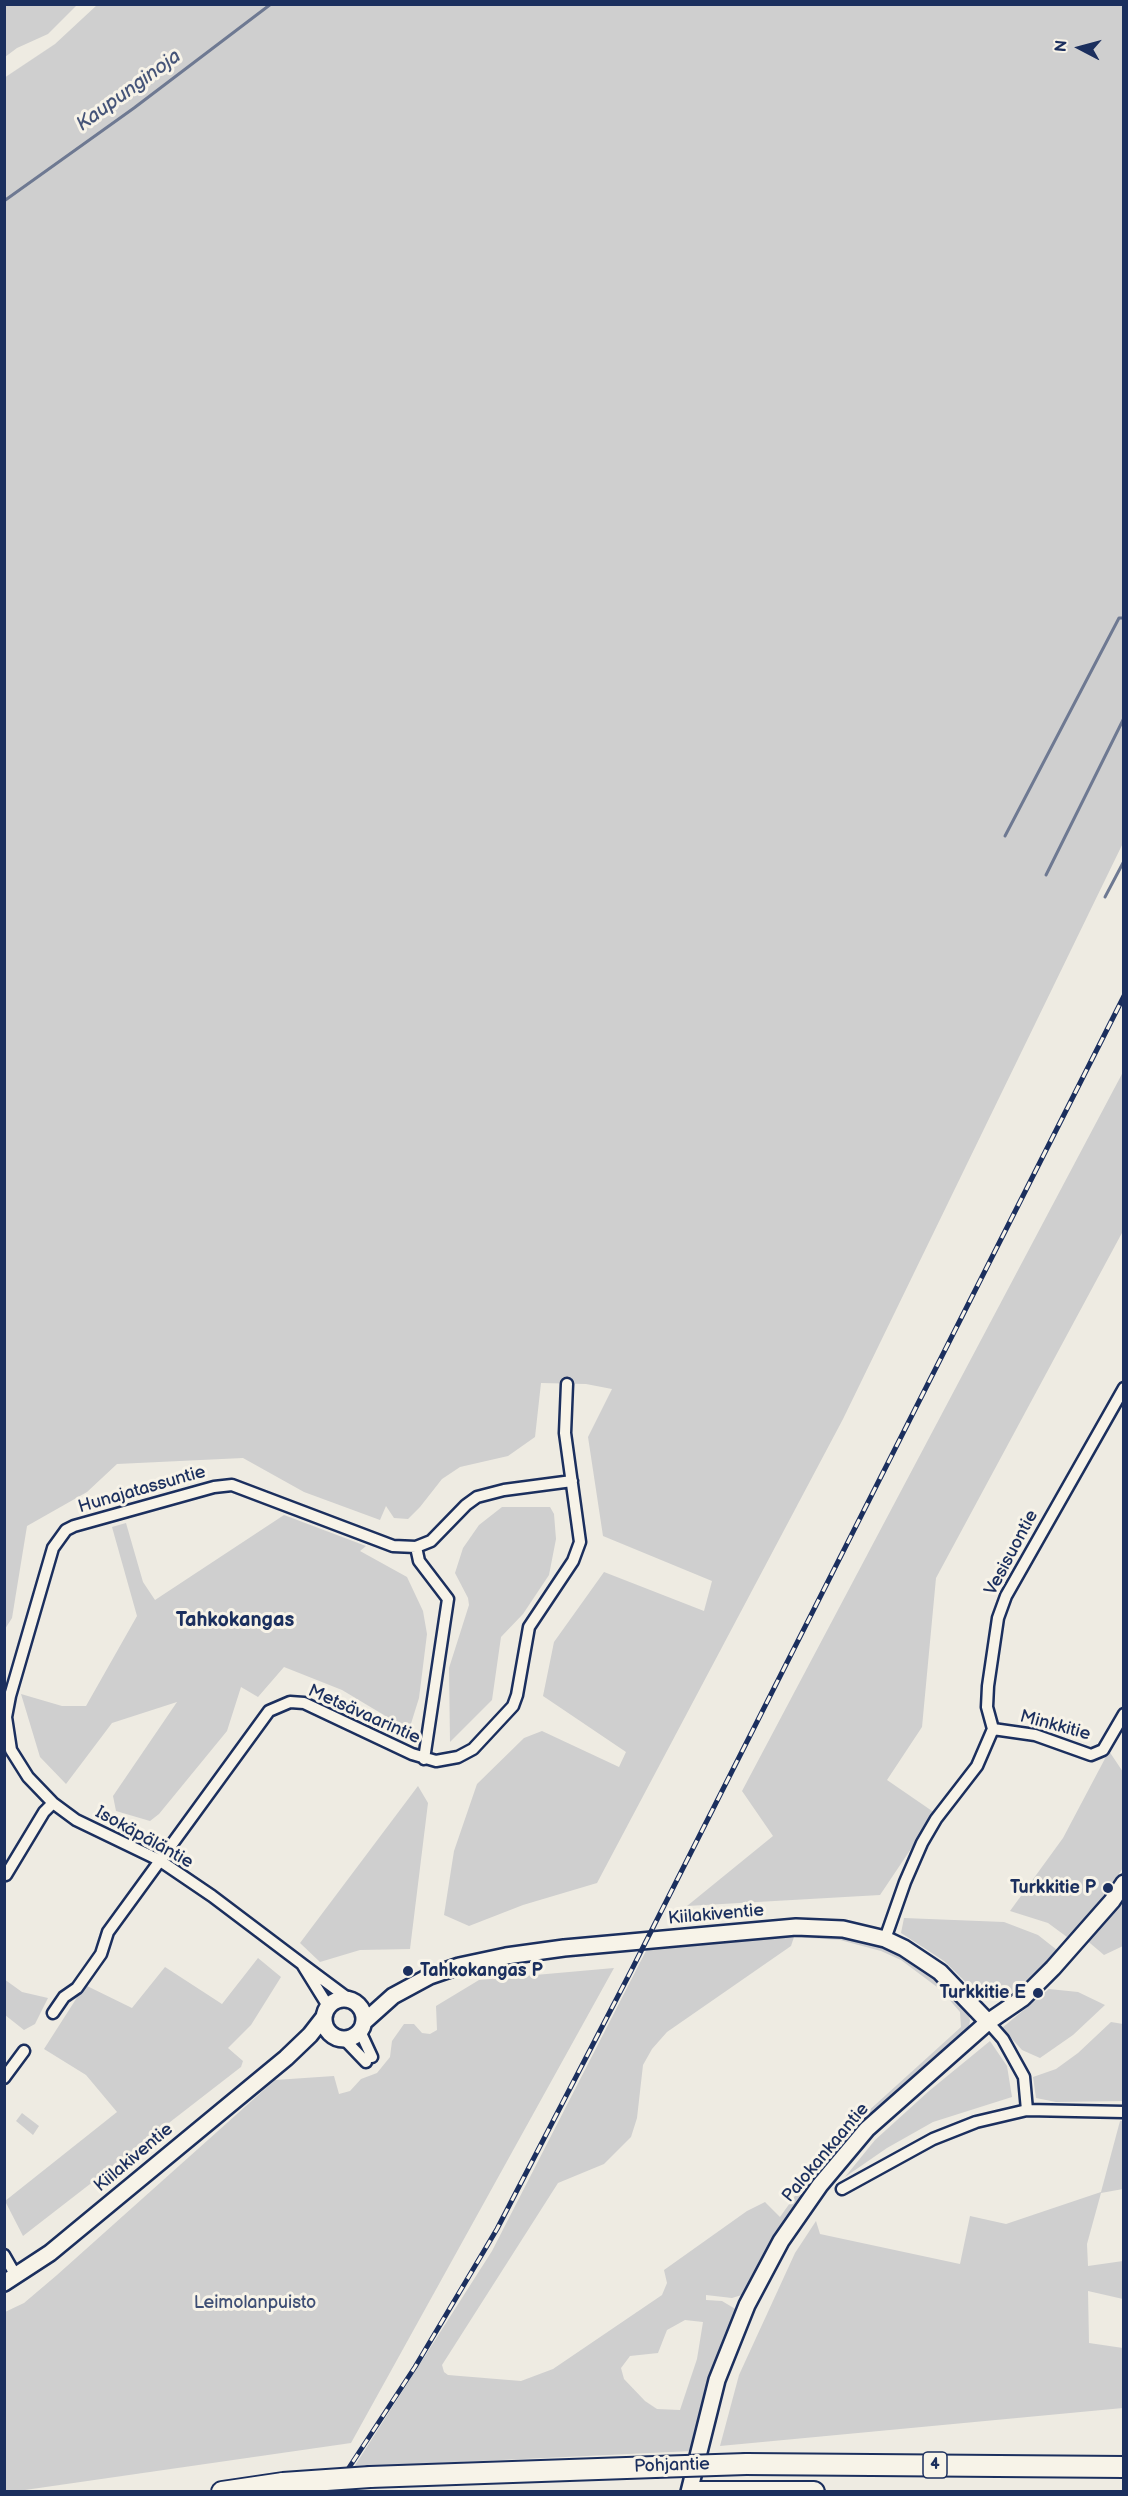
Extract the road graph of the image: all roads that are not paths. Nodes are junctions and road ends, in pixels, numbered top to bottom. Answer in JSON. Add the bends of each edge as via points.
{"nodes":[{"id":1,"x":567,"y":1384,"type":"dead end"},
{"id":2,"x":1124,"y":1388,"type":"edge"},
{"id":3,"x":572,"y":1481,"type":"junction"},
{"id":4,"x":416,"y":1547,"type":"junction"},
{"id":5,"x":1124,"y":1714,"type":"edge"},
{"id":6,"x":993,"y":1729,"type":"junction"},
{"id":7,"x":8,"y":1751,"type":"edge"},
{"id":8,"x":424,"y":1759,"type":"junction"},
{"id":9,"x":53,"y":1803,"type":"junction"},
{"id":10,"x":159,"y":1860,"type":"junction"},
{"id":11,"x":6,"y":1875,"type":"dead end"},
{"id":12,"x":1124,"y":1883,"type":"edge"},
{"id":13,"x":885,"y":1940,"type":"junction"},
{"id":14,"x":302,"y":1964,"type":"junction"},
{"id":15,"x":420,"y":1981,"type":"junction"},
{"id":16,"x":351,"y":2000,"type":"junction"},
{"id":17,"x":326,"y":2012,"type":"junction"},
{"id":18,"x":53,"y":2013,"type":"dead end"},
{"id":19,"x":988,"y":2022,"type":"junction"},
{"id":20,"x":362,"y":2027,"type":"junction"},
{"id":21,"x":338,"y":2037,"type":"junction"},
{"id":22,"x":24,"y":2051,"type":"dead end"},
{"id":23,"x":286,"y":2058,"type":"junction"},
{"id":24,"x":4,"y":2078,"type":"edge"},
{"id":25,"x":1027,"y":2110,"type":"junction"},
{"id":26,"x":1124,"y":2112,"type":"edge"},
{"id":27,"x":842,"y":2189,"type":"dead end"},
{"id":28,"x":4,"y":2255,"type":"edge"},
{"id":29,"x":10,"y":2280,"type":"edge"},
{"id":30,"x":1124,"y":2467,"type":"edge"},
{"id":31,"x":743,"y":2491,"type":"edge"},
{"id":32,"x":222,"y":2492,"type":"edge"},
{"id":33,"x":692,"y":2492,"type":"edge"},
{"id":34,"x":814,"y":2492,"type":"edge"}],
"edges":[{"from":1,"to":3,"type":"street","name":"Metsävaarintie","via":[[565,1433]]},
{"from":2,"to":6,"type":"street","name":"Vesisuontie","via":[[1002,1607],[988,1686],[987,1707]]},
{"from":3,"to":4,"type":"street","via":[[477,1497],[431,1541]]},
{"from":3,"to":8,"type":"street","name":"Metsävaarintie","via":[[581,1534],[578,1551],[529,1627],[513,1706],[473,1749],[448,1760]]},
{"from":4,"to":7,"type":"street","name":"Hunajatassuntie","via":[[393,1546],[232,1485],[214,1486],[66,1530],[53,1548],[10,1696],[6,1717]]},
{"from":4,"to":8,"type":"street","via":[[419,1561],[448,1599]]},
{"from":5,"to":6,"type":"street","name":"Minkkitie","via":[[1103,1750],[1092,1755],[1035,1735]]},
{"from":6,"to":13,"type":"street","via":[[977,1766],[922,1843]]},
{"from":7,"to":9,"type":"street","name":"Isokäpäläntie"},
{"from":8,"to":10,"type":"street","name":"Metsävaarintie","via":[[304,1703],[282,1704],[264,1714]]},
{"from":9,"to":10,"type":"street","name":"Isokäpäläntie","via":[[76,1820]]},
{"from":9,"to":11,"type":"street"},
{"from":10,"to":14,"type":"street","name":"Isokäpäläntie"},
{"from":10,"to":18,"type":"street","name":"Metsävaarintie","via":[[108,1932],[101,1954]]},
{"from":12,"to":19,"type":"street","name":"Palokankaantie","via":[[1053,1968],[1023,1998]]},
{"from":13,"to":15,"type":"street","name":"Kiilakiventie","via":[[843,1929],[796,1928],[615,1943],[506,1956],[459,1966]]},
{"from":13,"to":19,"type":"street","name":"Kiilakiventie","via":[[940,1972]]},
{"from":14,"to":16,"type":"street","name":"Isokäpäläntie"},
{"from":14,"to":17,"type":"street","name":"Isokäpäläntie"},
{"from":15,"to":16,"type":"street","name":"Kiilakiventie","via":[[364,2000]]},
{"from":15,"to":20,"type":"street","name":"Kiilakiventie","via":[[380,2006]]},
{"from":16,"to":17,"type":"street","via":[[338,2000]]},
{"from":16,"to":20,"type":"street","via":[[362,2009]]},
{"from":17,"to":21,"type":"street","via":[[326,2028]]},
{"from":17,"to":23,"type":"street","name":"Kiilakiventie"},
{"from":19,"to":25,"type":"street","via":[[1003,2039],[1024,2078]]},
{"from":19,"to":33,"type":"street","name":"Palokankaantie","via":[[867,2129],[820,2185],[781,2241],[747,2305],[717,2380]]},
{"from":20,"to":21,"type":"street","via":[[353,2037]]},
{"from":20,"to":21,"type":"street","via":[[369,2059]]},
{"from":21,"to":23,"type":"street","name":"Kiilakiventie"},
{"from":22,"to":24,"type":"street"},
{"from":23,"to":29,"type":"street","name":"Kiilakiventie","via":[[50,2253]]},
{"from":25,"to":26,"type":"street"},
{"from":25,"to":27,"type":"street","via":[[976,2122],[933,2139]]},
{"from":28,"to":29,"type":"street"},
{"from":30,"to":32,"type":"highway","name":"Pohjantie","number":"4","bridge":true,"via":[[746,2464],[370,2476]]},
{"from":31,"to":33,"type":"highway","name":"Pohjantie"},
{"from":31,"to":34,"type":"highway","name":"Pohjantie"}]}
